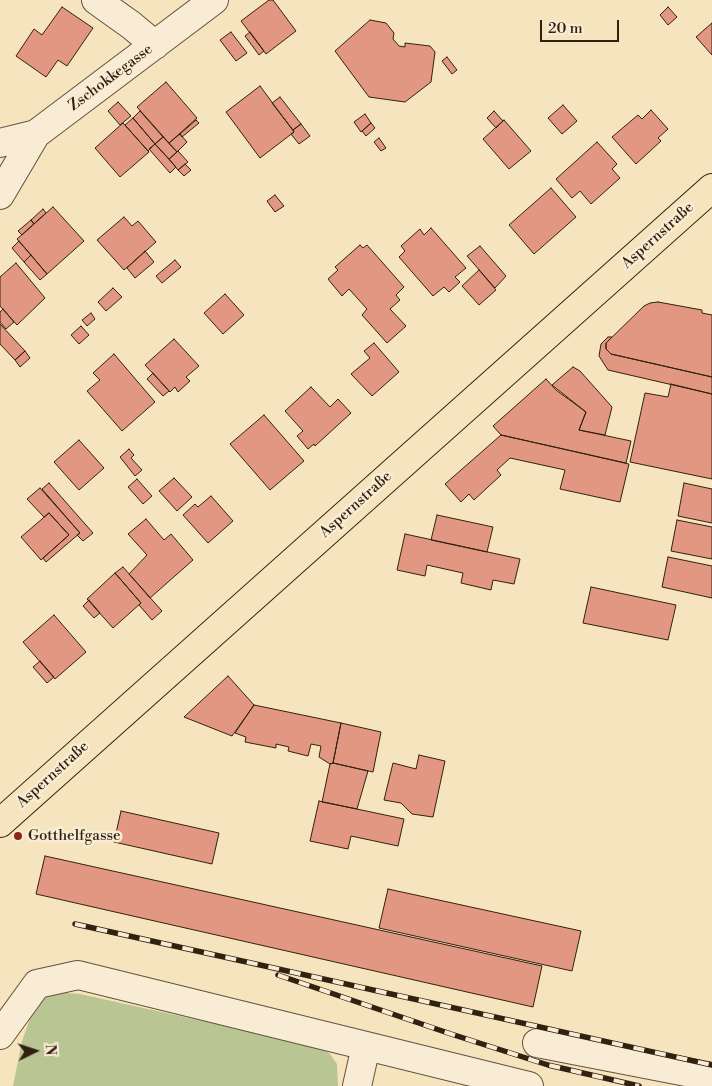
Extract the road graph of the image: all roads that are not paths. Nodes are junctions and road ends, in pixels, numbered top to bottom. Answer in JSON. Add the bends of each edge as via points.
{"nodes":[{"id":1,"x":96,"y":0,"type":"edge"},
{"id":2,"x":214,"y":0,"type":"edge"},
{"id":3,"x":155,"y":46,"type":"junction"},
{"id":4,"x":36,"y":134,"type":"junction"},
{"id":5,"x":0,"y":143,"type":"edge"},
{"id":6,"x":712,"y":188,"type":"edge"},
{"id":7,"x":0,"y":195,"type":"edge"},
{"id":8,"x":0,"y":823,"type":"edge"},
{"id":9,"x":0,"y":1035,"type":"edge"},
{"id":10,"x":537,"y":1043,"type":"dead end"},
{"id":11,"x":366,"y":1046,"type":"junction"},
{"id":12,"x":712,"y":1078,"type":"edge"},
{"id":13,"x":357,"y":1086,"type":"edge"},
{"id":14,"x":529,"y":1086,"type":"edge"}],
"edges":[{"from":1,"to":3,"type":"street"},
{"from":2,"to":3,"type":"street","name":"Zschokkegasse"},
{"from":3,"to":4,"type":"street","name":"Zschokkegasse"},
{"from":4,"to":5,"type":"street","name":"Zschokkegasse"},
{"from":4,"to":7,"type":"street"},
{"from":6,"to":8,"type":"main road","name":"Aspernstraße"},
{"from":9,"to":11,"type":"street","via":[[37,984],[78,975]]},
{"from":10,"to":12,"type":"street"},
{"from":11,"to":13,"type":"street"},
{"from":11,"to":14,"type":"street"}]}
